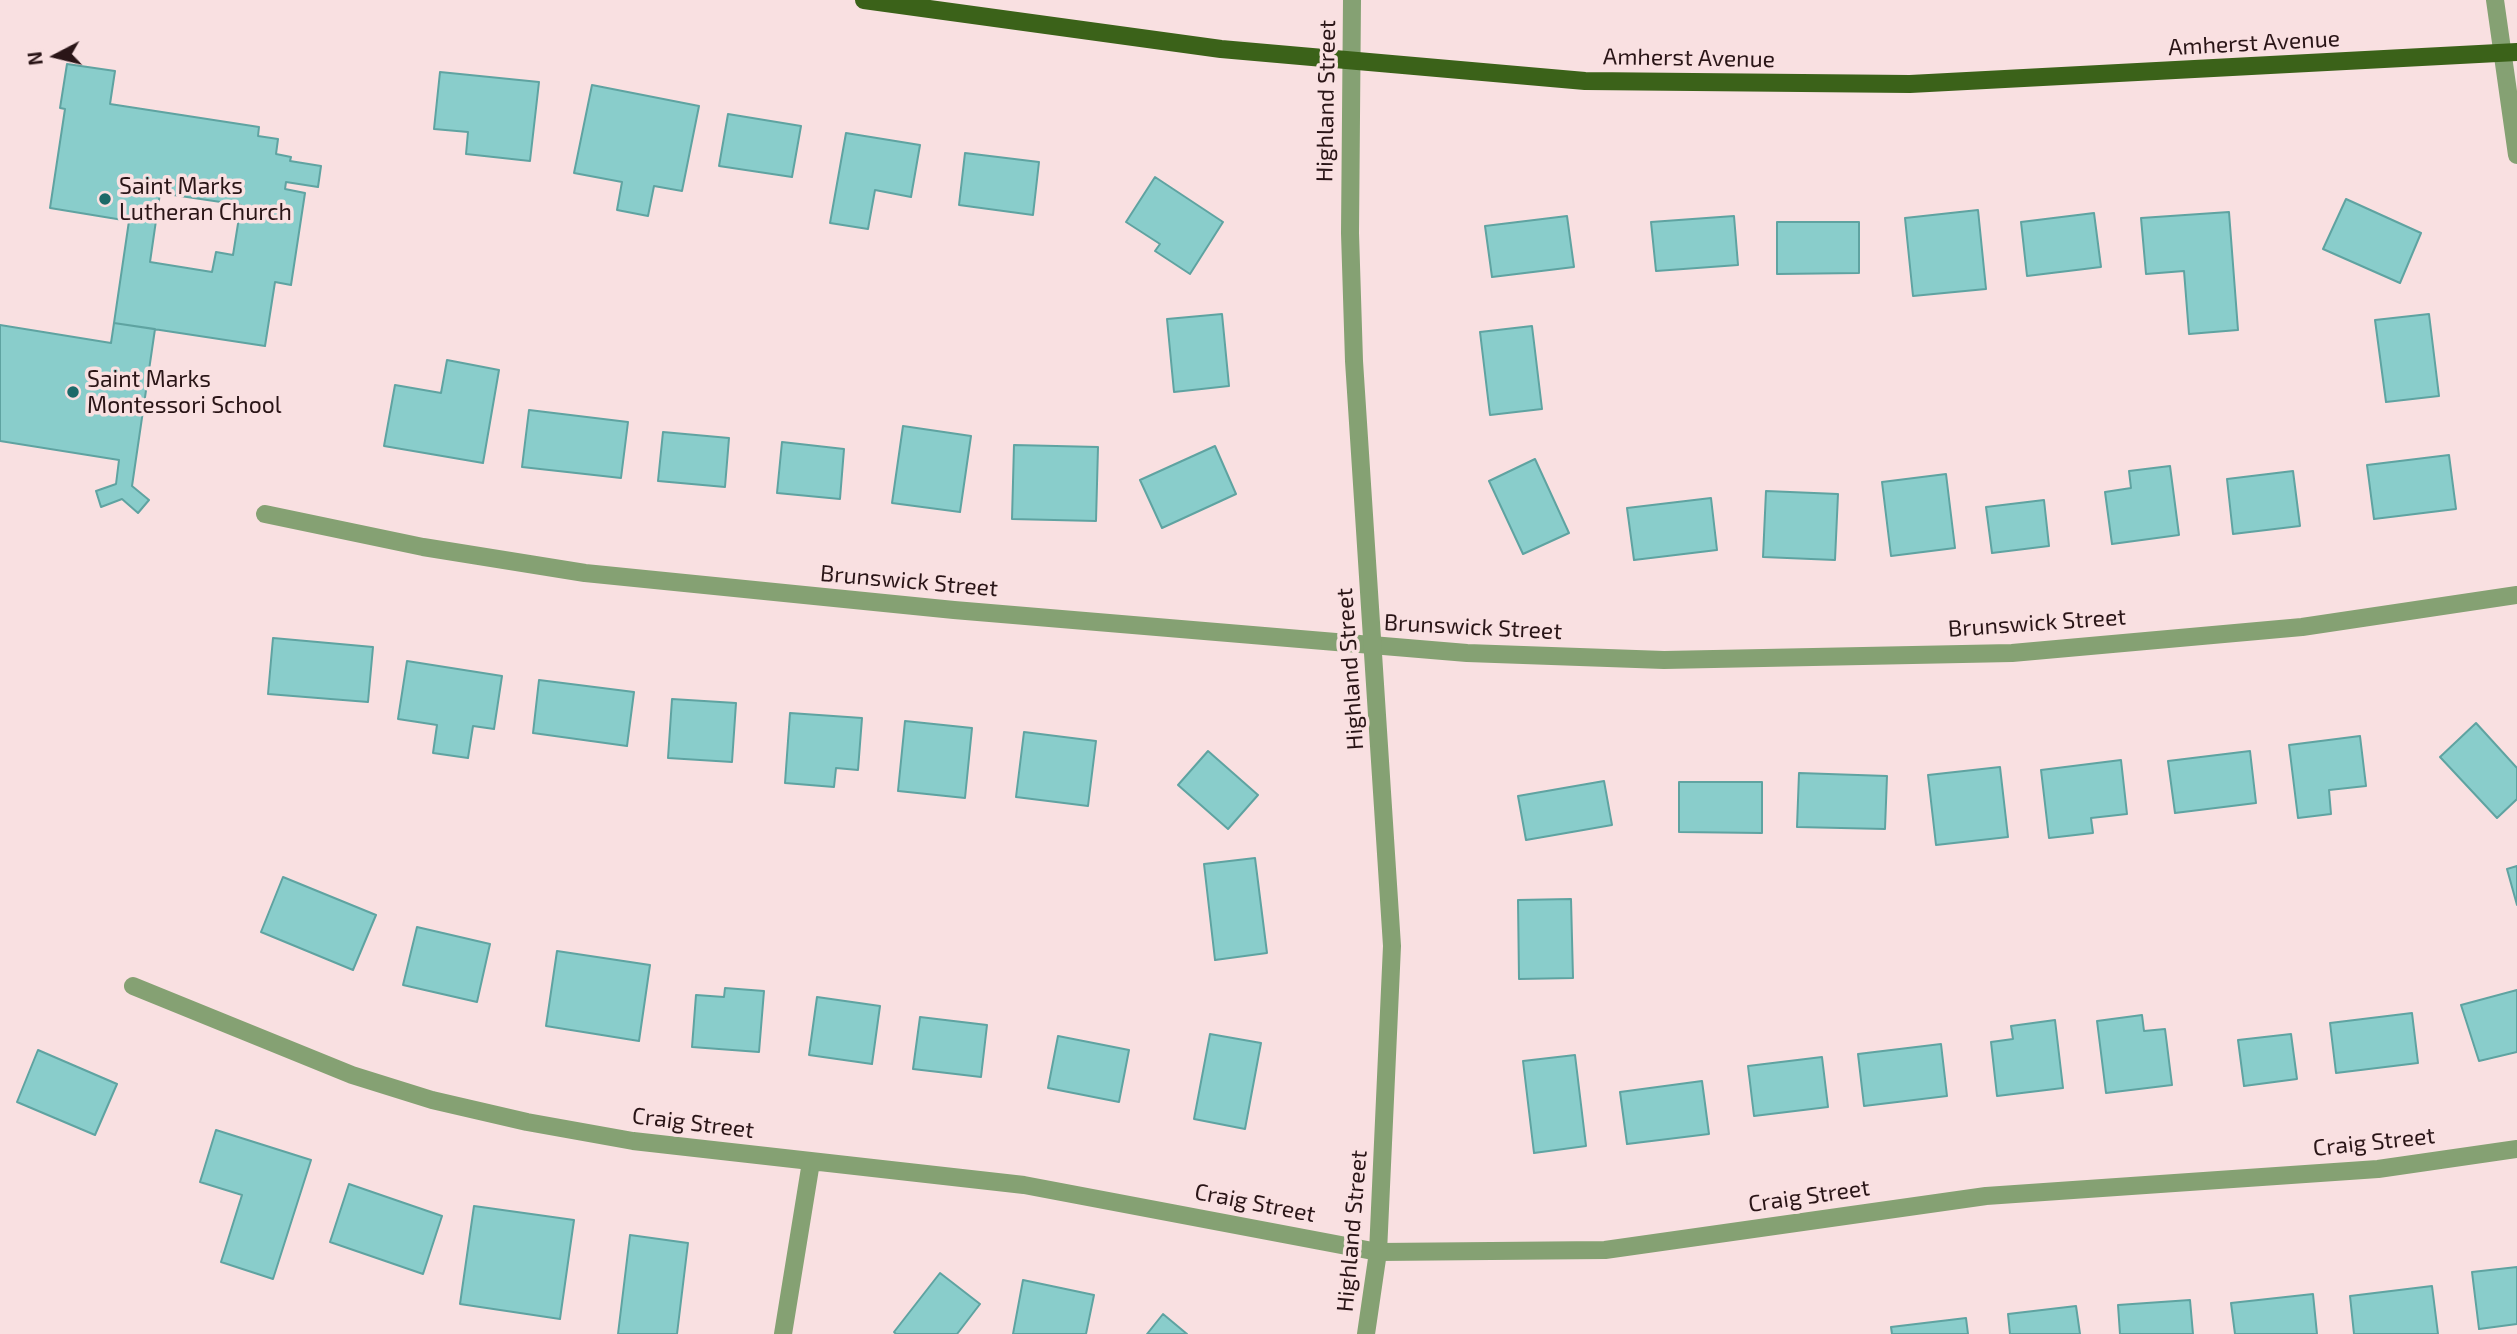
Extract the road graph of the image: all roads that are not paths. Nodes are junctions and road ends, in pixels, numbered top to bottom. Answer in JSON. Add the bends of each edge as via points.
{"nodes":[{"id":1,"x":864,"y":0,"type":"edge"},
{"id":2,"x":1352,"y":0,"type":"edge"},
{"id":3,"x":2495,"y":0,"type":"edge"},
{"id":4,"x":2509,"y":53,"type":"edge"},
{"id":5,"x":1351,"y":61,"type":"junction"},
{"id":6,"x":2517,"y":155,"type":"edge"},
{"id":7,"x":265,"y":513,"type":"dead end"},
{"id":8,"x":2517,"y":595,"type":"edge"},
{"id":9,"x":1374,"y":647,"type":"junction"},
{"id":10,"x":133,"y":986,"type":"dead end"},
{"id":11,"x":2517,"y":1149,"type":"edge"},
{"id":12,"x":811,"y":1162,"type":"junction"},
{"id":13,"x":1378,"y":1252,"type":"junction"},
{"id":14,"x":783,"y":1334,"type":"edge"},
{"id":15,"x":1366,"y":1334,"type":"edge"}],
"edges":[{"from":1,"to":5,"type":"main road","name":"Amherst Avenue","via":[[1221,50]]},
{"from":2,"to":5,"type":"street","name":"Highland Street"},
{"from":3,"to":4,"type":"street"},
{"from":4,"to":5,"type":"main road","name":"Amherst Avenue","via":[[1910,85],[1585,81]]},
{"from":4,"to":6,"type":"street"},
{"from":5,"to":9,"type":"street","name":"Highland Street","via":[[1353,336]]},
{"from":7,"to":9,"type":"street","name":"Brunswick Street","via":[[423,547],[585,573]]},
{"from":8,"to":9,"type":"street","name":"Brunswick Street","via":[[2302,627],[2012,653],[1664,660]]},
{"from":9,"to":13,"type":"street","name":"Highland Street","via":[[1392,946]]},
{"from":10,"to":12,"type":"street","name":"Craig Street","via":[[352,1075],[432,1100],[633,1140]]},
{"from":11,"to":13,"type":"street","name":"Craig Street","via":[[2378,1169],[1986,1196],[1605,1250]]},
{"from":12,"to":13,"type":"street","name":"Craig Street","via":[[1024,1185]]},
{"from":12,"to":14,"type":"street"},
{"from":13,"to":15,"type":"street","name":"Highland Street"}]}
